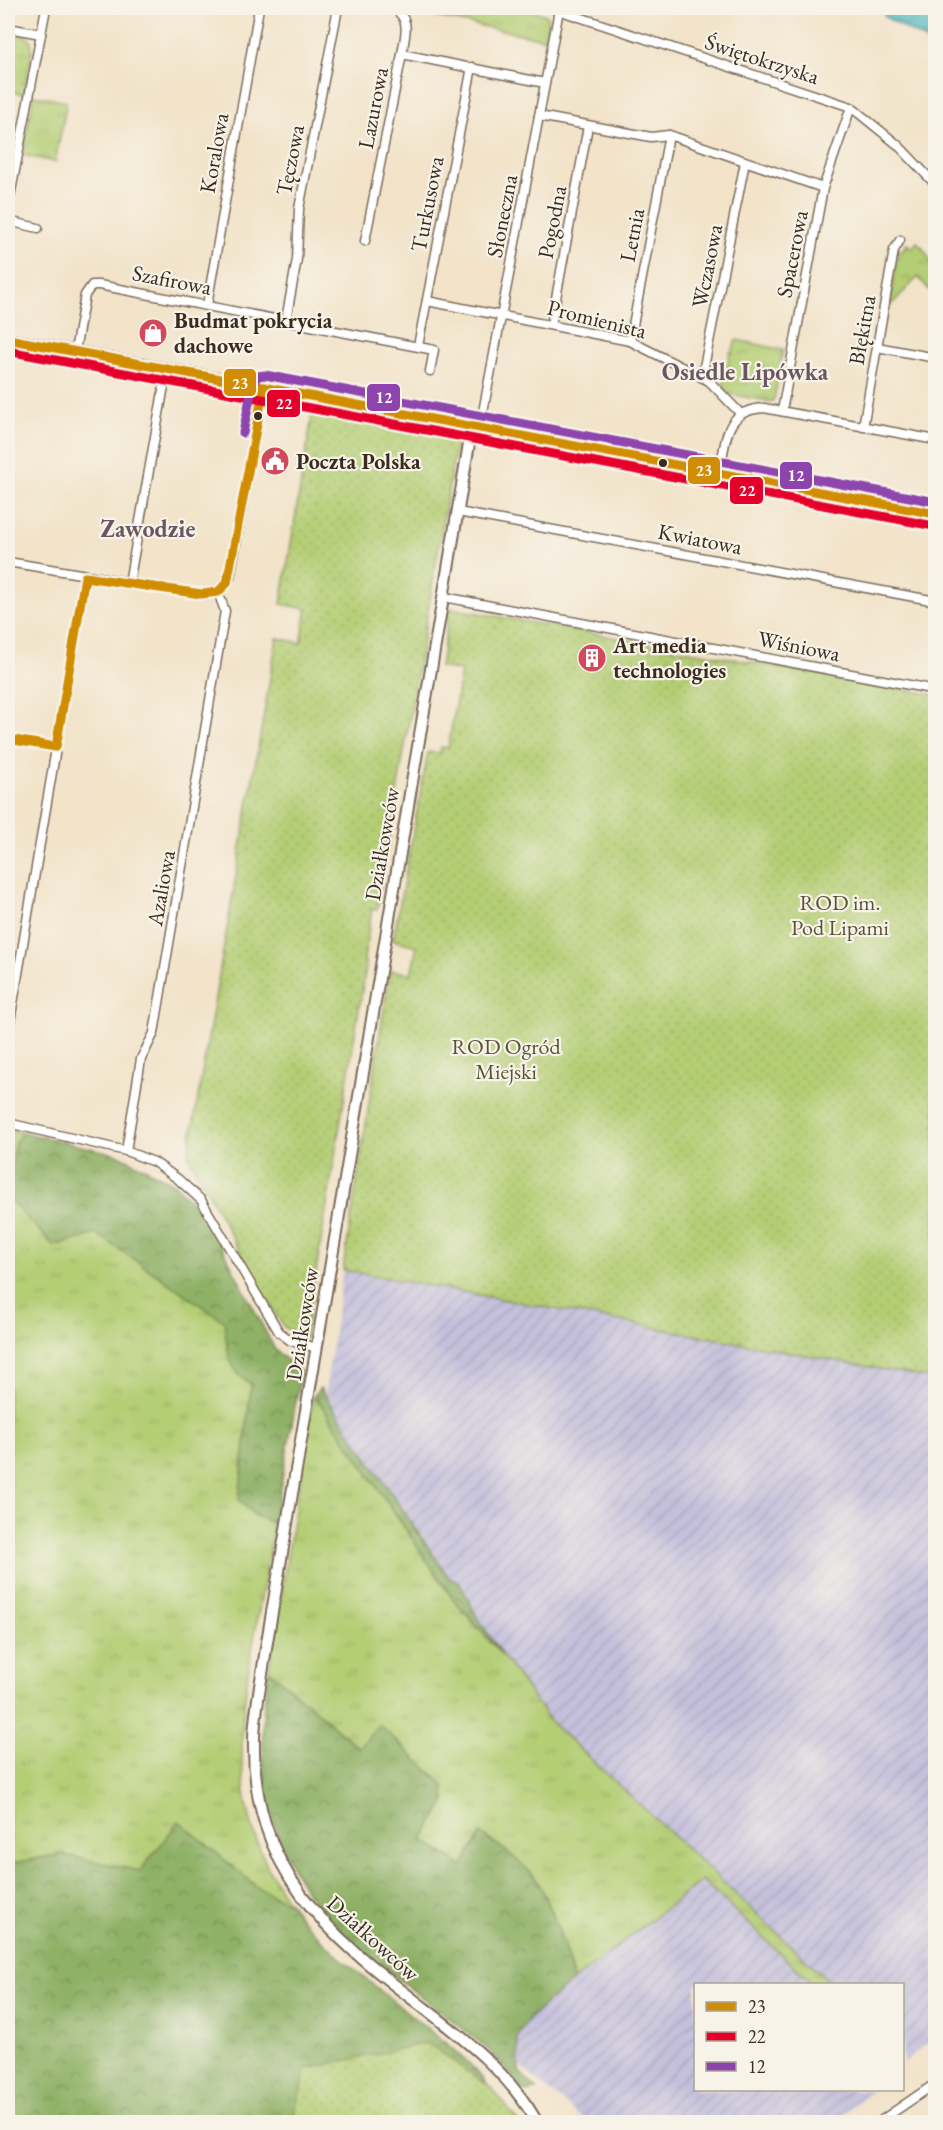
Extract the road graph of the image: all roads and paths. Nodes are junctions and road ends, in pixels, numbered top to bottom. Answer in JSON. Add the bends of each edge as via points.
{"nodes":[{"id":1,"x":46,"y":8,"type":"edge"},
{"id":2,"x":259,"y":8,"type":"edge"},
{"id":3,"x":338,"y":8,"type":"edge"},
{"id":4,"x":393,"y":8,"type":"edge"},
{"id":5,"x":556,"y":9,"type":"edge"},
{"id":6,"x":8,"y":28,"type":"edge"},
{"id":7,"x":41,"y":34,"type":"junction"},
{"id":8,"x":402,"y":54,"type":"junction"},
{"id":9,"x":472,"y":68,"type":"junction"},
{"id":10,"x":545,"y":83,"type":"junction"},
{"id":11,"x":851,"y":107,"type":"junction"},
{"id":12,"x":540,"y":116,"type":"junction"},
{"id":13,"x":588,"y":126,"type":"junction"},
{"id":14,"x":669,"y":135,"type":"junction"},
{"id":15,"x":746,"y":162,"type":"junction"},
{"id":16,"x":936,"y":184,"type":"edge"},
{"id":17,"x":823,"y":188,"type":"junction"},
{"id":18,"x":8,"y":207,"type":"edge"},
{"id":19,"x":8,"y":221,"type":"edge"},
{"id":20,"x":38,"y":228,"type":"dead end"},
{"id":21,"x":900,"y":240,"type":"dead end"},
{"id":22,"x":365,"y":242,"type":"dead end"},
{"id":23,"x":427,"y":300,"type":"junction"},
{"id":24,"x":207,"y":305,"type":"junction"},
{"id":25,"x":501,"y":315,"type":"junction"},
{"id":26,"x":286,"y":320,"type":"junction"},
{"id":27,"x":551,"y":325,"type":"junction"},
{"id":28,"x":8,"y":339,"type":"edge"},
{"id":29,"x":630,"y":341,"type":"junction"},
{"id":30,"x":418,"y":346,"type":"junction"},
{"id":31,"x":877,"y":347,"type":"junction"},
{"id":32,"x":75,"y":351,"type":"junction"},
{"id":33,"x":936,"y":358,"type":"edge"},
{"id":34,"x":167,"y":369,"type":"junction"},
{"id":35,"x":430,"y":370,"type":"dead end"},
{"id":36,"x":702,"y":377,"type":"junction"},
{"id":37,"x":264,"y":387,"type":"junction"},
{"id":38,"x":782,"y":411,"type":"junction"},
{"id":39,"x":740,"y":413,"type":"junction"},
{"id":40,"x":476,"y":427,"type":"junction"},
{"id":41,"x":863,"y":427,"type":"junction"},
{"id":42,"x":936,"y":440,"type":"edge"},
{"id":43,"x":719,"y":473,"type":"junction"},
{"id":44,"x":458,"y":512,"type":"junction"},
{"id":45,"x":936,"y":514,"type":"edge"},
{"id":46,"x":8,"y":562,"type":"edge"},
{"id":47,"x":85,"y":577,"type":"junction"},
{"id":48,"x":129,"y":583,"type":"junction"},
{"id":49,"x":218,"y":592,"type":"junction"},
{"id":50,"x":444,"y":597,"type":"junction"},
{"id":51,"x":936,"y":601,"type":"edge"},
{"id":52,"x":936,"y":690,"type":"edge"},
{"id":53,"x":8,"y":739,"type":"edge"},
{"id":54,"x":56,"y":747,"type":"junction"},
{"id":55,"x":8,"y":1033,"type":"edge"},
{"id":56,"x":8,"y":1124,"type":"edge"},
{"id":57,"x":126,"y":1151,"type":"junction"},
{"id":58,"x":317,"y":1348,"type":"junction"},
{"id":59,"x":936,"y":2083,"type":"edge"},
{"id":60,"x":537,"y":2122,"type":"edge"},
{"id":61,"x":879,"y":2122,"type":"edge"}],
"edges":[{"from":1,"to":7,"type":"street"},
{"from":2,"to":24,"type":"street","name":"Koralowa"},
{"from":3,"to":26,"type":"street","name":"Tęczowa","via":[[299,209],[297,259]]},
{"from":4,"to":8,"type":"street","via":[[404,15],[407,24]]},
{"from":5,"to":10,"type":"street","name":"Słoneczna"},
{"from":5,"to":11,"type":"street","name":"Świętokrzyska"},
{"from":6,"to":7,"type":"street"},
{"from":7,"to":18,"type":"street"},
{"from":8,"to":9,"type":"street","name":"Lazurowa"},
{"from":8,"to":22,"type":"street","name":"Lazurowa"},
{"from":9,"to":10,"type":"street","name":"Lazurowa"},
{"from":9,"to":23,"type":"street","name":"Turkusowa"},
{"from":10,"to":12,"type":"street","name":"Słoneczna"},
{"from":11,"to":16,"type":"street","name":"Świętokrzyska","via":[[898,145]]},
{"from":11,"to":17,"type":"street","name":"Spacerowa"},
{"from":12,"to":13,"type":"street"},
{"from":12,"to":25,"type":"street","name":"Słoneczna"},
{"from":13,"to":14,"type":"street","via":[[651,138]]},
{"from":13,"to":27,"type":"street","name":"Pogodna"},
{"from":14,"to":15,"type":"street"},
{"from":14,"to":29,"type":"street","name":"Letnia"},
{"from":15,"to":17,"type":"street"},
{"from":15,"to":36,"type":"street","name":"Wczasowa"},
{"from":17,"to":38,"type":"street","name":"Spacerowa"},
{"from":19,"to":20,"type":"street"},
{"from":21,"to":31,"type":"street","name":"Błękitna","via":[[894,250]]},
{"from":23,"to":25,"type":"street","name":"Promienista"},
{"from":23,"to":30,"type":"street","name":"Turkusowa"},
{"from":24,"to":26,"type":"street","name":"Szafirowa"},
{"from":24,"to":32,"type":"street","name":"Szafirowa","via":[[92,285],[85,295]]},
{"from":25,"to":27,"type":"street","name":"Promienista"},
{"from":25,"to":40,"type":"street","name":"Słoneczna"},
{"from":26,"to":30,"type":"street","name":"Szafirowa"},
{"from":27,"to":29,"type":"street","name":"Promienista"},
{"from":28,"to":32,"type":"street"},
{"from":29,"to":36,"type":"street","name":"Promienista"},
{"from":30,"to":35,"type":"street","via":[[434,350]]},
{"from":31,"to":33,"type":"street"},
{"from":31,"to":41,"type":"street","name":"Błękitna"},
{"from":32,"to":34,"type":"street"},
{"from":34,"to":37,"type":"street"},
{"from":34,"to":48,"type":"street"},
{"from":36,"to":39,"type":"street","name":"Promienista"},
{"from":37,"to":40,"type":"street"},
{"from":37,"to":49,"type":"street","via":[[230,578]]},
{"from":38,"to":39,"type":"street","via":[[764,408]]},
{"from":38,"to":41,"type":"street"},
{"from":39,"to":43,"type":"street","via":[[729,430]]},
{"from":40,"to":43,"type":"street"},
{"from":40,"to":44,"type":"street","name":"Działkowców"},
{"from":41,"to":42,"type":"street"},
{"from":43,"to":45,"type":"street"},
{"from":44,"to":50,"type":"street","name":"Działkowców"},
{"from":44,"to":51,"type":"street","name":"Kwiatowa"},
{"from":46,"to":47,"type":"street"},
{"from":47,"to":48,"type":"street"},
{"from":47,"to":54,"type":"street"},
{"from":48,"to":49,"type":"street","via":[[201,594]]},
{"from":49,"to":57,"type":"street","name":"Azaliowa","via":[[225,611],[180,889],[154,1033],[141,1059]]},
{"from":50,"to":52,"type":"street","name":"Wiśniowa"},
{"from":50,"to":58,"type":"street","name":"Działkowców"},
{"from":53,"to":54,"type":"street"},
{"from":54,"to":55,"type":"street"},
{"from":56,"to":57,"type":"street"},
{"from":57,"to":58,"type":"street","via":[[154,1162],[201,1200],[270,1321],[291,1341]]},
{"from":58,"to":60,"type":"street","name":"Działkowców","via":[[255,1721],[256,1772],[265,1820],[287,1874],[318,1918],[354,1953],[486,2057],[513,2086]]},
{"from":59,"to":61,"type":"street"}]}
